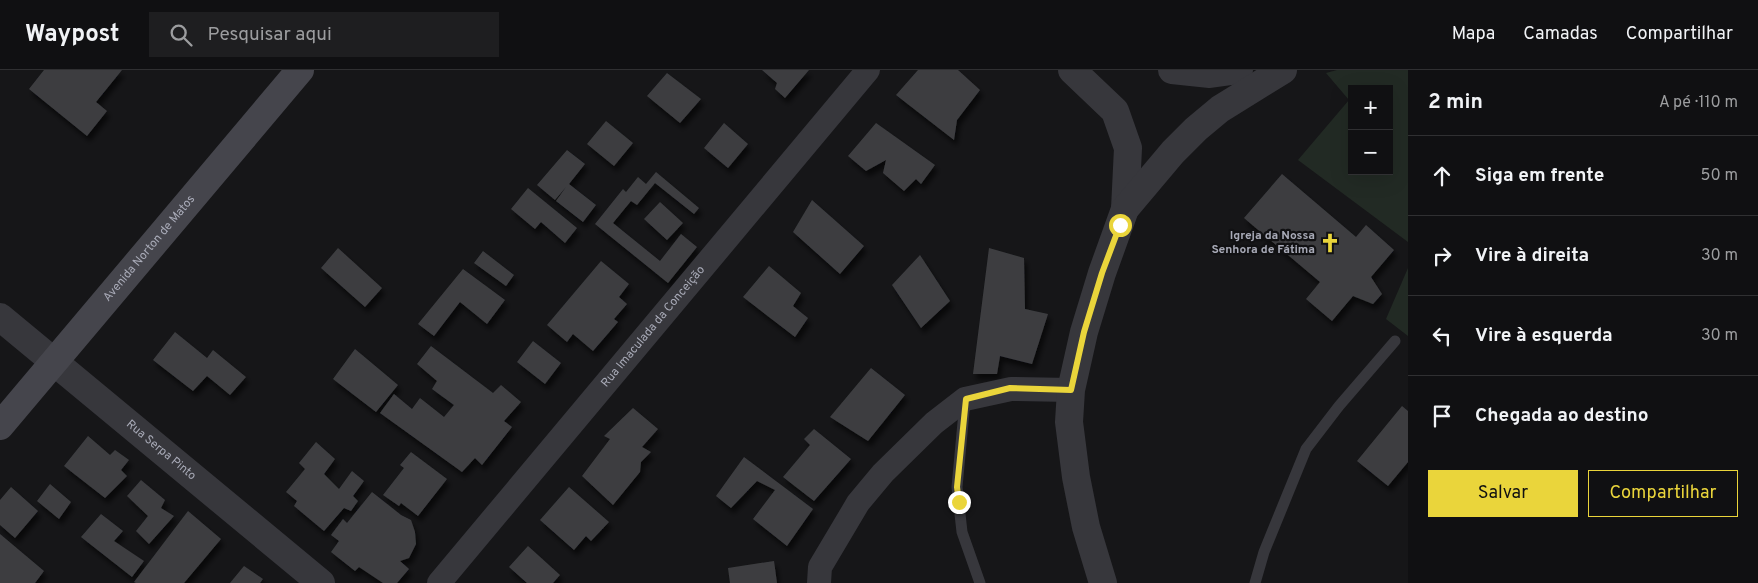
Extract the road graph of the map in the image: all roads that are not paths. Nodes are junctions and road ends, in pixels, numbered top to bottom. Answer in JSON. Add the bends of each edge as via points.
{"nodes":[{"id":1,"x":300,"y":70,"type":"edge"},
{"id":2,"x":868,"y":70,"type":"edge"},
{"id":3,"x":1072,"y":70,"type":"edge"},
{"id":4,"x":1172,"y":70,"type":"edge"},
{"id":5,"x":1239,"y":70,"type":"edge"},
{"id":6,"x":1283,"y":70,"type":"edge"},
{"id":7,"x":1126,"y":209,"type":"junction"},
{"id":8,"x":0,"y":317,"type":"edge"},
{"id":9,"x":1395,"y":341,"type":"dead end"},
{"id":10,"x":53,"y":362,"type":"junction"},
{"id":11,"x":1071,"y":390,"type":"junction"},
{"id":12,"x":966,"y":399,"type":"junction"},
{"id":13,"x":0,"y":426,"type":"edge"},
{"id":14,"x":321,"y":583,"type":"edge"},
{"id":15,"x":439,"y":583,"type":"edge"},
{"id":16,"x":819,"y":583,"type":"edge"},
{"id":17,"x":980,"y":583,"type":"edge"},
{"id":18,"x":1103,"y":583,"type":"edge"},
{"id":19,"x":1255,"y":583,"type":"edge"}],
"edges":[{"from":1,"to":10,"type":"main road","name":"Avenida Norton de Matos"},
{"from":2,"to":15,"type":"street","name":"Rua Imaculada da Conceição"},
{"from":3,"to":7,"type":"street","via":[[1115,111],[1128,148]]},
{"from":4,"to":5,"type":"street","via":[[1210,74]]},
{"from":6,"to":7,"type":"street","via":[[1220,109],[1196,129]]},
{"from":7,"to":11,"type":"street","via":[[1084,332]]},
{"from":8,"to":10,"type":"street","name":"Rua Serpa Pinto"},
{"from":9,"to":19,"type":"lane","via":[[1306,449],[1264,552]]},
{"from":10,"to":13,"type":"main road","name":"Avenida Norton de Matos"},
{"from":10,"to":14,"type":"street","name":"Rua Serpa Pinto"},
{"from":11,"to":12,"type":"street","via":[[1010,388]]},
{"from":11,"to":18,"type":"street","via":[[1068,422],[1076,477],[1086,527]]},
{"from":12,"to":16,"type":"street","via":[[934,423],[883,473],[858,503],[820,567]]},
{"from":12,"to":17,"type":"lane","via":[[957,487],[962,532]]}]}
